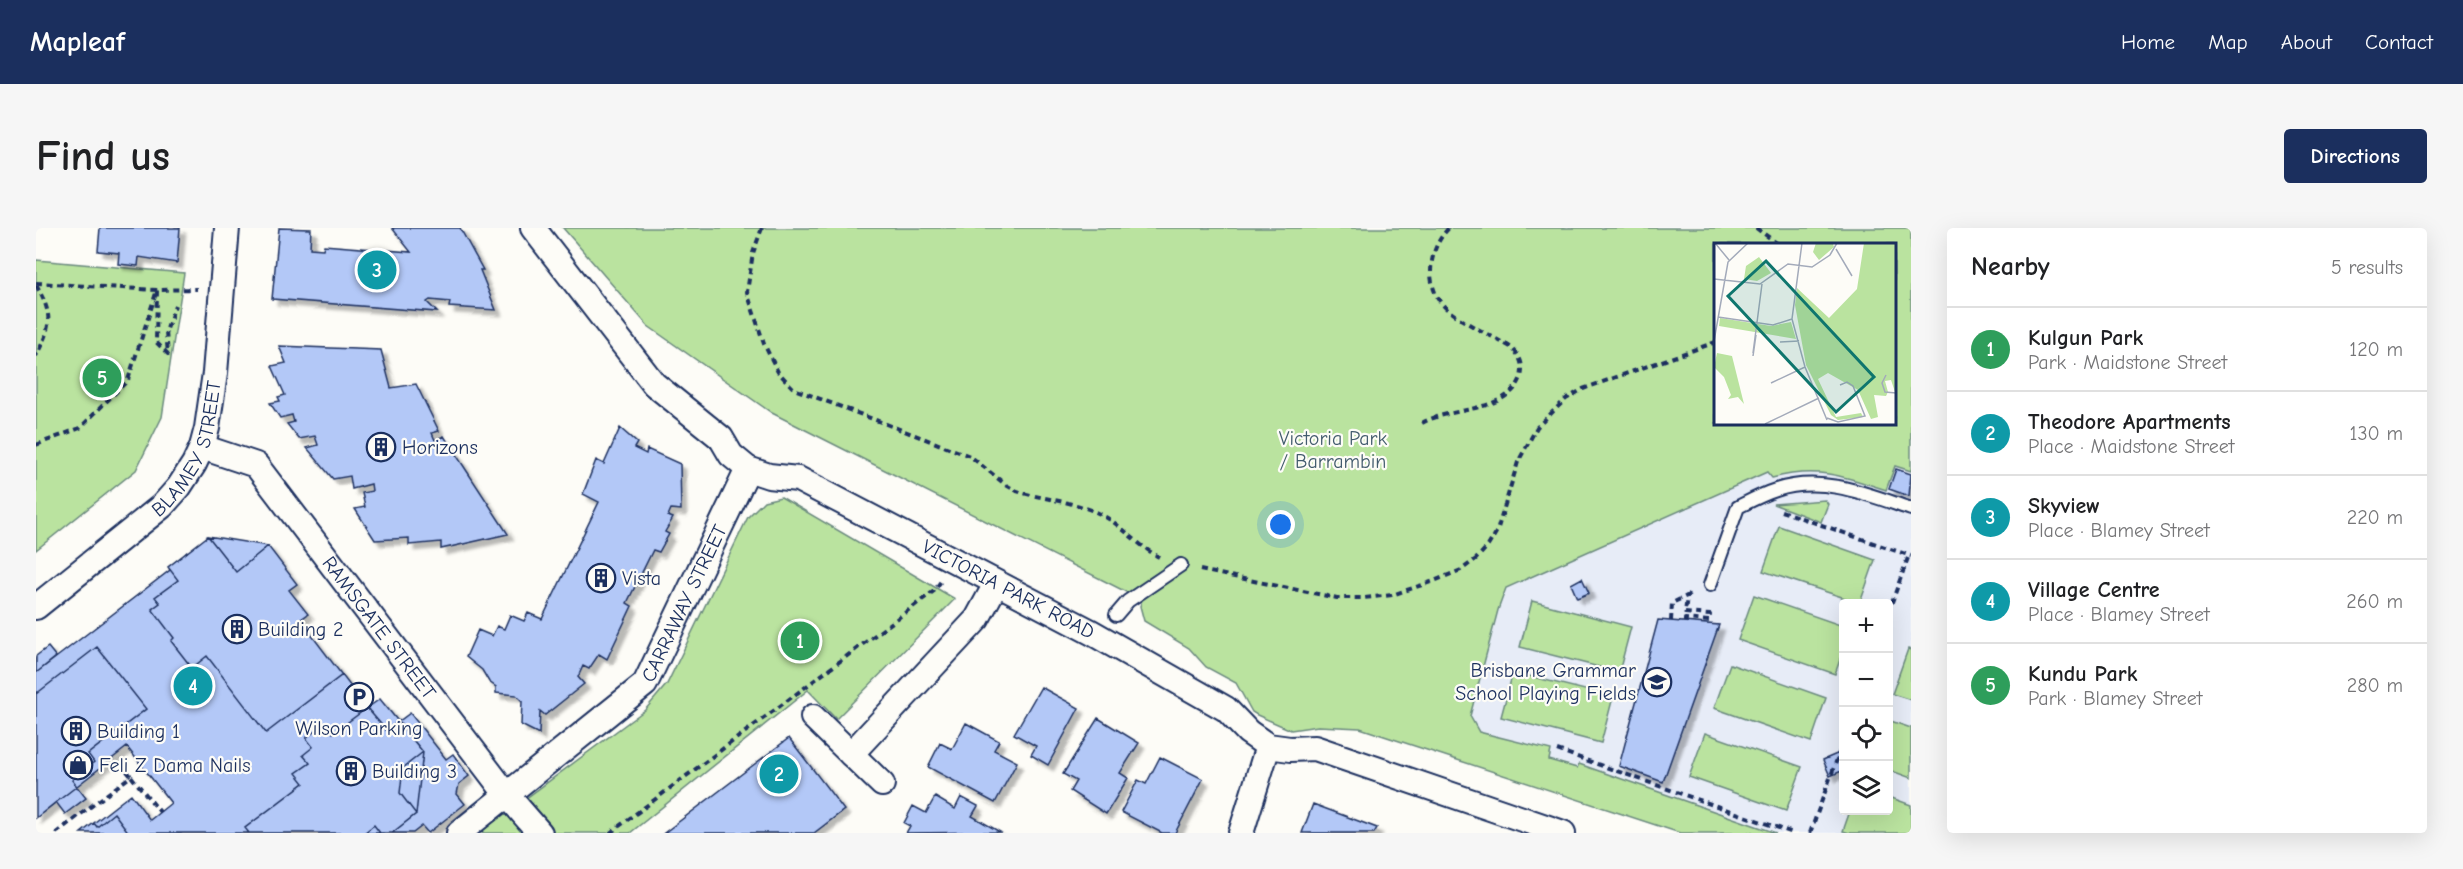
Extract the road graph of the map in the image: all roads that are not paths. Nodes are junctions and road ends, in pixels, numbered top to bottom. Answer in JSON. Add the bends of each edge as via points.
{"nodes":[{"id":1,"x":227,"y":228,"type":"edge"},
{"id":2,"x":532,"y":228,"type":"edge"},
{"id":3,"x":202,"y":447,"type":"junction"},
{"id":4,"x":748,"y":469,"type":"junction"},
{"id":5,"x":1911,"y":509,"type":"edge"},
{"id":6,"x":1181,"y":565,"type":"road end"},
{"id":7,"x":996,"y":584,"type":"junction"},
{"id":8,"x":1710,"y":585,"type":"dead end"},
{"id":9,"x":36,"y":607,"type":"edge"},
{"id":10,"x":1116,"y":615,"type":"dead end"},
{"id":11,"x":813,"y":717,"type":"dead end"},
{"id":12,"x":1268,"y":746,"type":"junction"},
{"id":13,"x":851,"y":754,"type":"junction"},
{"id":14,"x":882,"y":784,"type":"dead end"},
{"id":15,"x":507,"y":795,"type":"junction"},
{"id":16,"x":459,"y":833,"type":"edge"},
{"id":17,"x":540,"y":833,"type":"edge"},
{"id":18,"x":1241,"y":833,"type":"edge"},
{"id":19,"x":1563,"y":833,"type":"edge"}],
"edges":[{"from":1,"to":3,"type":"street","name":"BLAMEY STREET","via":[[212,402]]},
{"from":2,"to":4,"type":"street","name":"VICTORIA PARK ROAD","via":[[654,384],[721,438],[731,456]]},
{"from":3,"to":9,"type":"street","name":"BLAMEY STREET","via":[[179,487],[162,506]]},
{"from":3,"to":15,"type":"street","name":"RAMSGATE STREET","via":[[256,465]]},
{"from":4,"to":7,"type":"street","name":"VICTORIA PARK ROAD","via":[[769,476],[798,478]]},
{"from":4,"to":15,"type":"street","name":"CARRAWAY STREET","via":[[645,684]]},
{"from":5,"to":8,"type":"lane","via":[[1856,490],[1830,486],[1811,484],[1775,490],[1738,507]]},
{"from":6,"to":10,"type":"lane","via":[[1128,601]]},
{"from":7,"to":12,"type":"street","name":"VICTORIA PARK ROAD","via":[[1091,632],[1226,709]]},
{"from":7,"to":13,"type":"street","via":[[977,619]]},
{"from":11,"to":13,"type":"street"},
{"from":12,"to":18,"type":"street"},
{"from":12,"to":19,"type":"street","via":[[1315,748]]},
{"from":13,"to":14,"type":"street"},
{"from":15,"to":16,"type":"street","name":"CARRAWAY STREET"},
{"from":15,"to":17,"type":"street","name":"RAMSGATE STREET"}]}
